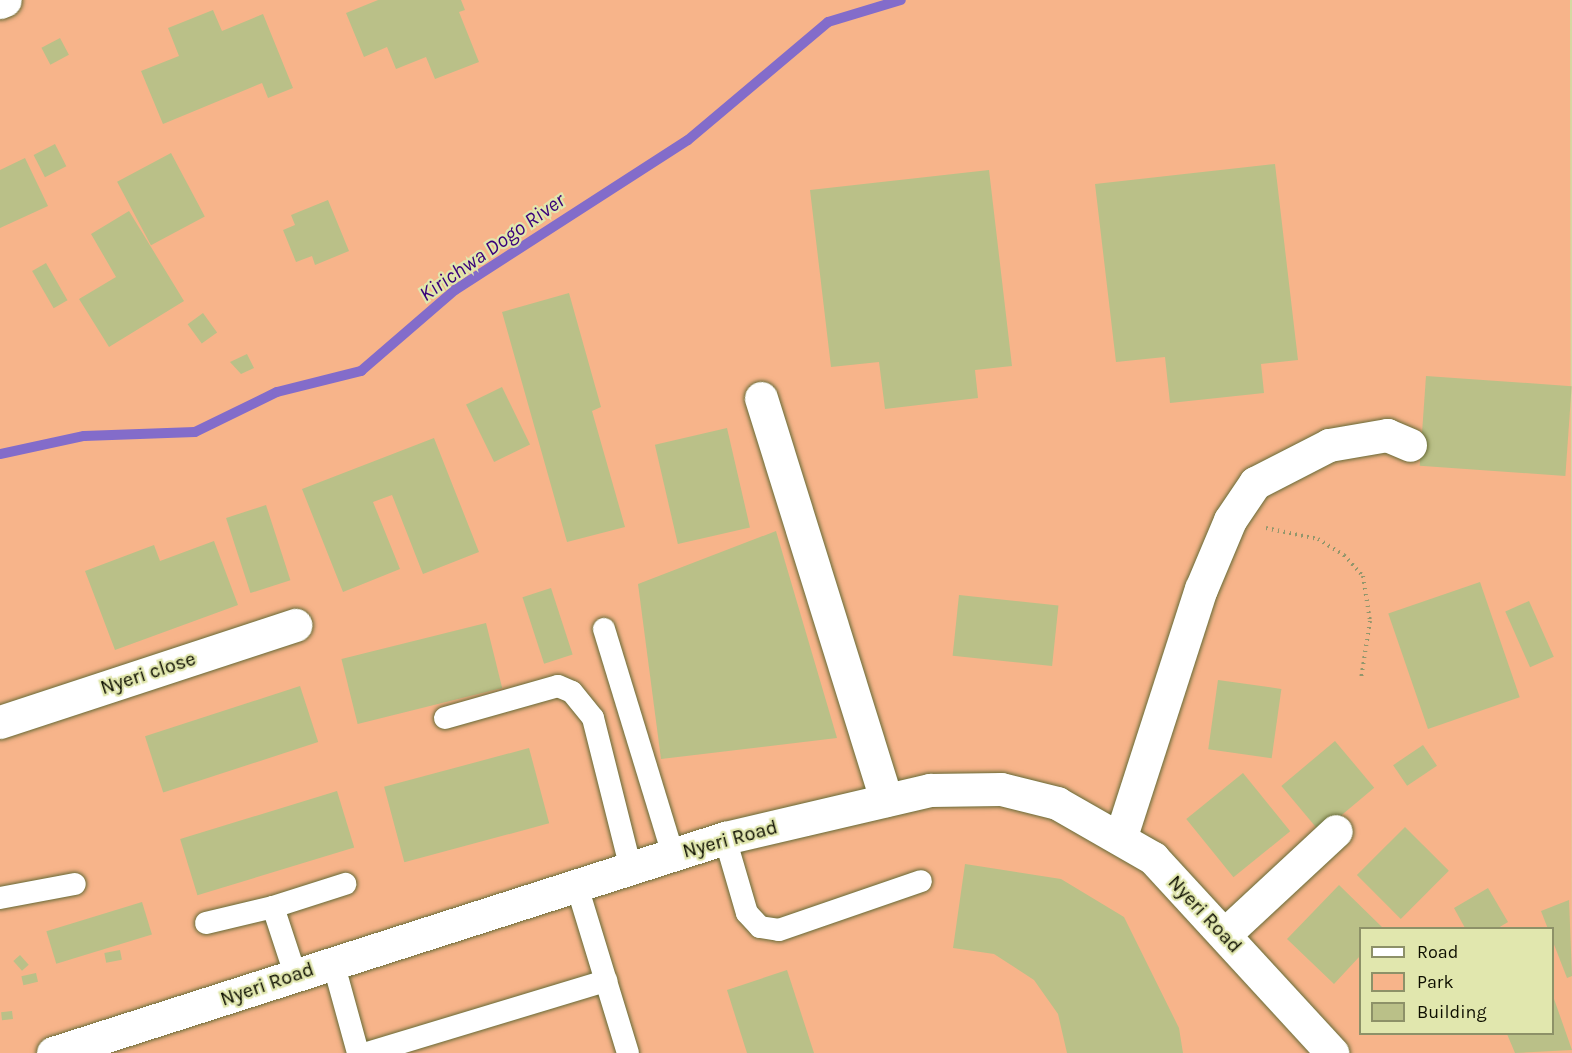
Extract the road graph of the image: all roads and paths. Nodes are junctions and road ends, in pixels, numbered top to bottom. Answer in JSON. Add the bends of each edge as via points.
{"nodes":[{"id":1,"x":5,"y":0,"type":"edge"},
{"id":2,"x":0,"y":3,"type":"edge"},
{"id":3,"x":761,"y":398,"type":"dead end"},
{"id":4,"x":1410,"y":445,"type":"dead end"},
{"id":5,"x":1230,"y":520,"type":"junction"},
{"id":6,"x":295,"y":625,"type":"dead end"},
{"id":7,"x":604,"y":629,"type":"dead end"},
{"id":8,"x":1361,"y":679,"type":"dead end"},
{"id":9,"x":445,"y":718,"type":"dead end"},
{"id":10,"x":0,"y":722,"type":"edge"},
{"id":11,"x":886,"y":800,"type":"junction"},
{"id":12,"x":1336,"y":831,"type":"dead end"},
{"id":13,"x":1121,"y":836,"type":"junction"},
{"id":14,"x":725,"y":838,"type":"junction"},
{"id":15,"x":673,"y":854,"type":"junction"},
{"id":16,"x":630,"y":865,"type":"junction"},
{"id":17,"x":921,"y":881,"type":"dead end"},
{"id":18,"x":576,"y":882,"type":"junction"},
{"id":19,"x":75,"y":884,"type":"dead end"},
{"id":20,"x":345,"y":884,"type":"dead end"},
{"id":21,"x":0,"y":898,"type":"edge"},
{"id":22,"x":273,"y":907,"type":"junction"},
{"id":23,"x":206,"y":923,"type":"dead end"},
{"id":24,"x":1225,"y":934,"type":"junction"},
{"id":25,"x":333,"y":962,"type":"junction"},
{"id":26,"x":295,"y":975,"type":"junction"},
{"id":27,"x":606,"y":981,"type":"junction"},
{"id":28,"x":53,"y":1053,"type":"edge"},
{"id":29,"x":358,"y":1053,"type":"edge"},
{"id":30,"x":367,"y":1053,"type":"edge"},
{"id":31,"x":628,"y":1053,"type":"edge"},
{"id":32,"x":1332,"y":1053,"type":"edge"}],
"edges":[{"from":1,"to":2,"type":"street"},
{"from":3,"to":11,"type":"street"},
{"from":4,"to":5,"type":"street","via":[[1387,435],[1329,445],[1255,483]]},
{"from":5,"to":8,"type":"path","via":[[1318,539],[1344,555],[1363,576],[1370,621]]},
{"from":5,"to":13,"type":"street","via":[[1193,611]]},
{"from":6,"to":10,"type":"street","name":"Nyeri close"},
{"from":7,"to":15,"type":"lane"},
{"from":9,"to":16,"type":"lane","via":[[558,686],[572,692],[593,718]]},
{"from":11,"to":13,"type":"street","name":"Nyeri Road","via":[[930,790],[1001,789],[1057,803]]},
{"from":11,"to":14,"type":"street","name":"Nyeri Road"},
{"from":12,"to":24,"type":"street"},
{"from":13,"to":24,"type":"street","name":"Nyeri Road","via":[[1153,858]]},
{"from":14,"to":15,"type":"street","name":"Nyeri Road"},
{"from":14,"to":17,"type":"lane","via":[[747,913],[760,927],[779,930]]},
{"from":15,"to":16,"type":"street","name":"Nyeri Road"},
{"from":16,"to":18,"type":"street","name":"Nyeri Road"},
{"from":18,"to":25,"type":"street","name":"Nyeri Road"},
{"from":18,"to":27,"type":"lane"},
{"from":19,"to":21,"type":"lane"},
{"from":20,"to":22,"type":"lane"},
{"from":22,"to":23,"type":"lane"},
{"from":22,"to":26,"type":"lane"},
{"from":24,"to":32,"type":"street","name":"Nyeri Road"},
{"from":25,"to":26,"type":"street","name":"Nyeri Road"},
{"from":25,"to":29,"type":"lane"},
{"from":26,"to":28,"type":"street","name":"Nyeri Road"},
{"from":27,"to":30,"type":"lane"},
{"from":27,"to":31,"type":"lane"}]}
